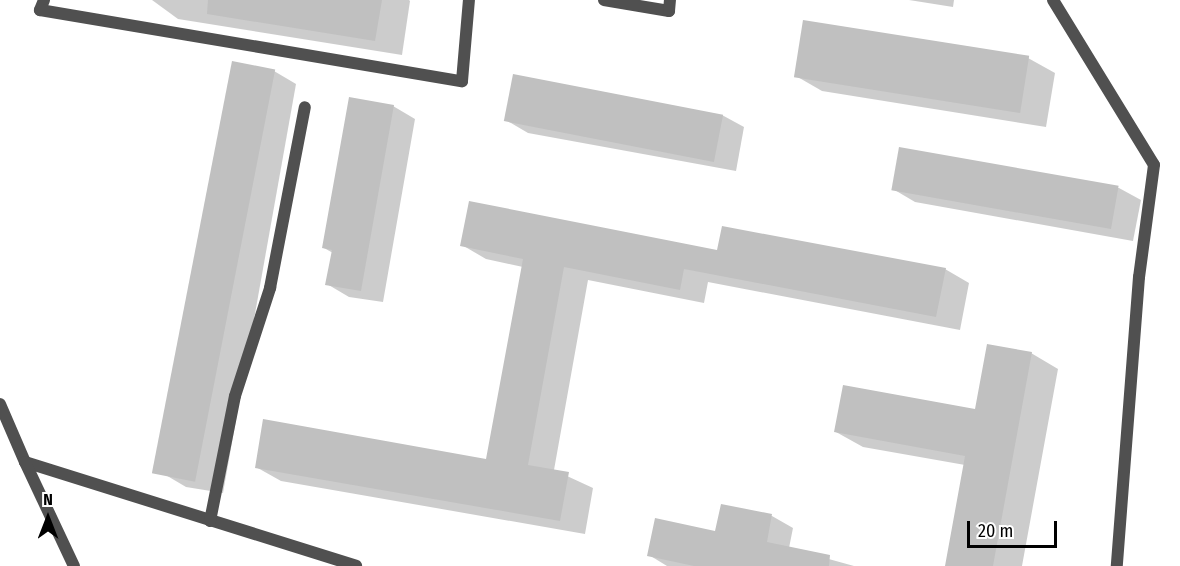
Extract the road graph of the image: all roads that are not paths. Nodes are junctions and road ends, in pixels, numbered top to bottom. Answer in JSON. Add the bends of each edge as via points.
{"nodes":[{"id":1,"x":44,"y":0,"type":"edge"},
{"id":2,"x":469,"y":0,"type":"edge"},
{"id":3,"x":604,"y":0,"type":"edge"},
{"id":4,"x":670,"y":0,"type":"edge"},
{"id":5,"x":1053,"y":0,"type":"edge"},
{"id":6,"x":305,"y":107,"type":"dead end"},
{"id":7,"x":0,"y":404,"type":"edge"},
{"id":8,"x":25,"y":462,"type":"junction"},
{"id":9,"x":210,"y":521,"type":"junction"},
{"id":10,"x":74,"y":566,"type":"edge"},
{"id":11,"x":356,"y":566,"type":"edge"},
{"id":12,"x":1118,"y":566,"type":"edge"}],
"edges":[{"from":1,"to":2,"type":"street","via":[[40,10],[462,81]]},
{"from":3,"to":4,"type":"street","via":[[669,11]]},
{"from":5,"to":12,"type":"street","via":[[1154,165],[1138,288]]},
{"from":6,"to":9,"type":"street","via":[[270,288],[235,396]]},
{"from":7,"to":8,"type":"street"},
{"from":8,"to":9,"type":"street"},
{"from":8,"to":10,"type":"street"},
{"from":9,"to":11,"type":"street"}]}
